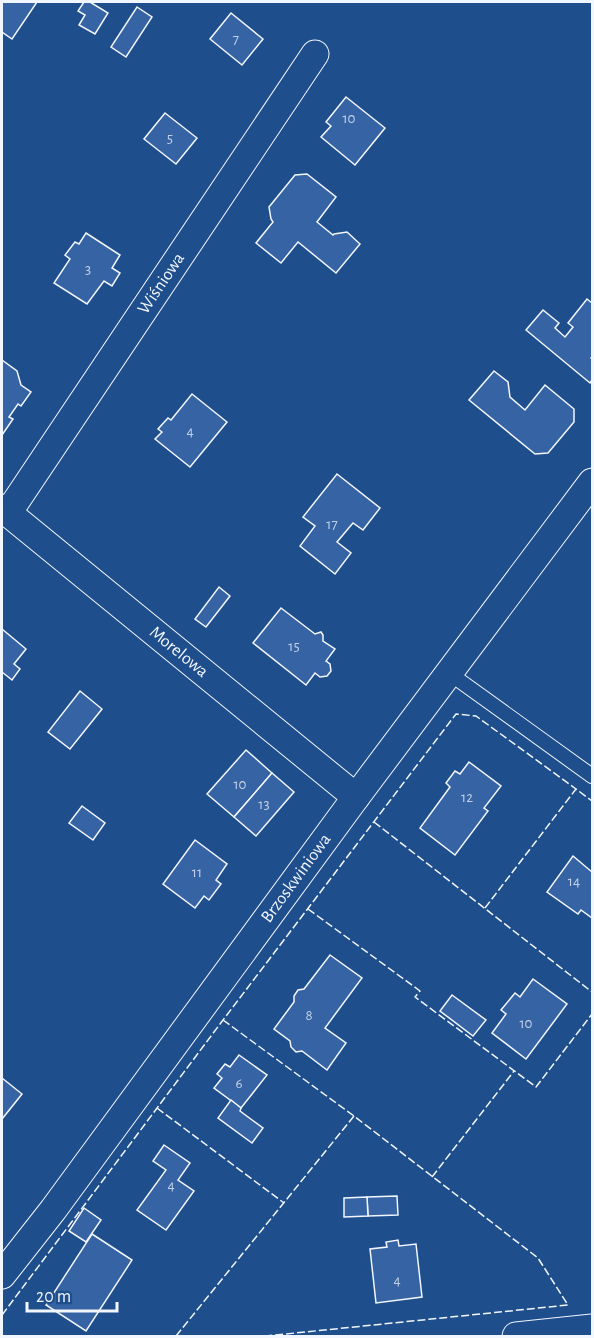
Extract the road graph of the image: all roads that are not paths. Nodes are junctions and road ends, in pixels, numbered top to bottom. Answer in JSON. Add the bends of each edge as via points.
{"nodes":[{"id":1,"x":315,"y":54,"type":"dead end"},
{"id":2,"x":592,"y":482,"type":"edge"},
{"id":3,"x":4,"y":510,"type":"edge"},
{"id":4,"x":449,"y":673,"type":"junction"},
{"id":5,"x":592,"y":776,"type":"edge"},
{"id":6,"x":356,"y":797,"type":"junction"},
{"id":7,"x":2,"y":1275,"type":"edge"},
{"id":8,"x":592,"y":1328,"type":"edge"},
{"id":9,"x":516,"y":1336,"type":"edge"}],
"edges":[{"from":1,"to":3,"type":"street","name":"Wiśniowa"},
{"from":2,"to":4,"type":"street","name":"Brzoskwiniowa"},
{"from":3,"to":6,"type":"street","name":"Morelowa"},
{"from":4,"to":5,"type":"lane"},
{"from":4,"to":6,"type":"street","name":"Brzoskwiniowa"},
{"from":6,"to":7,"type":"street","name":"Brzoskwiniowa"},
{"from":8,"to":9,"type":"street"}]}
